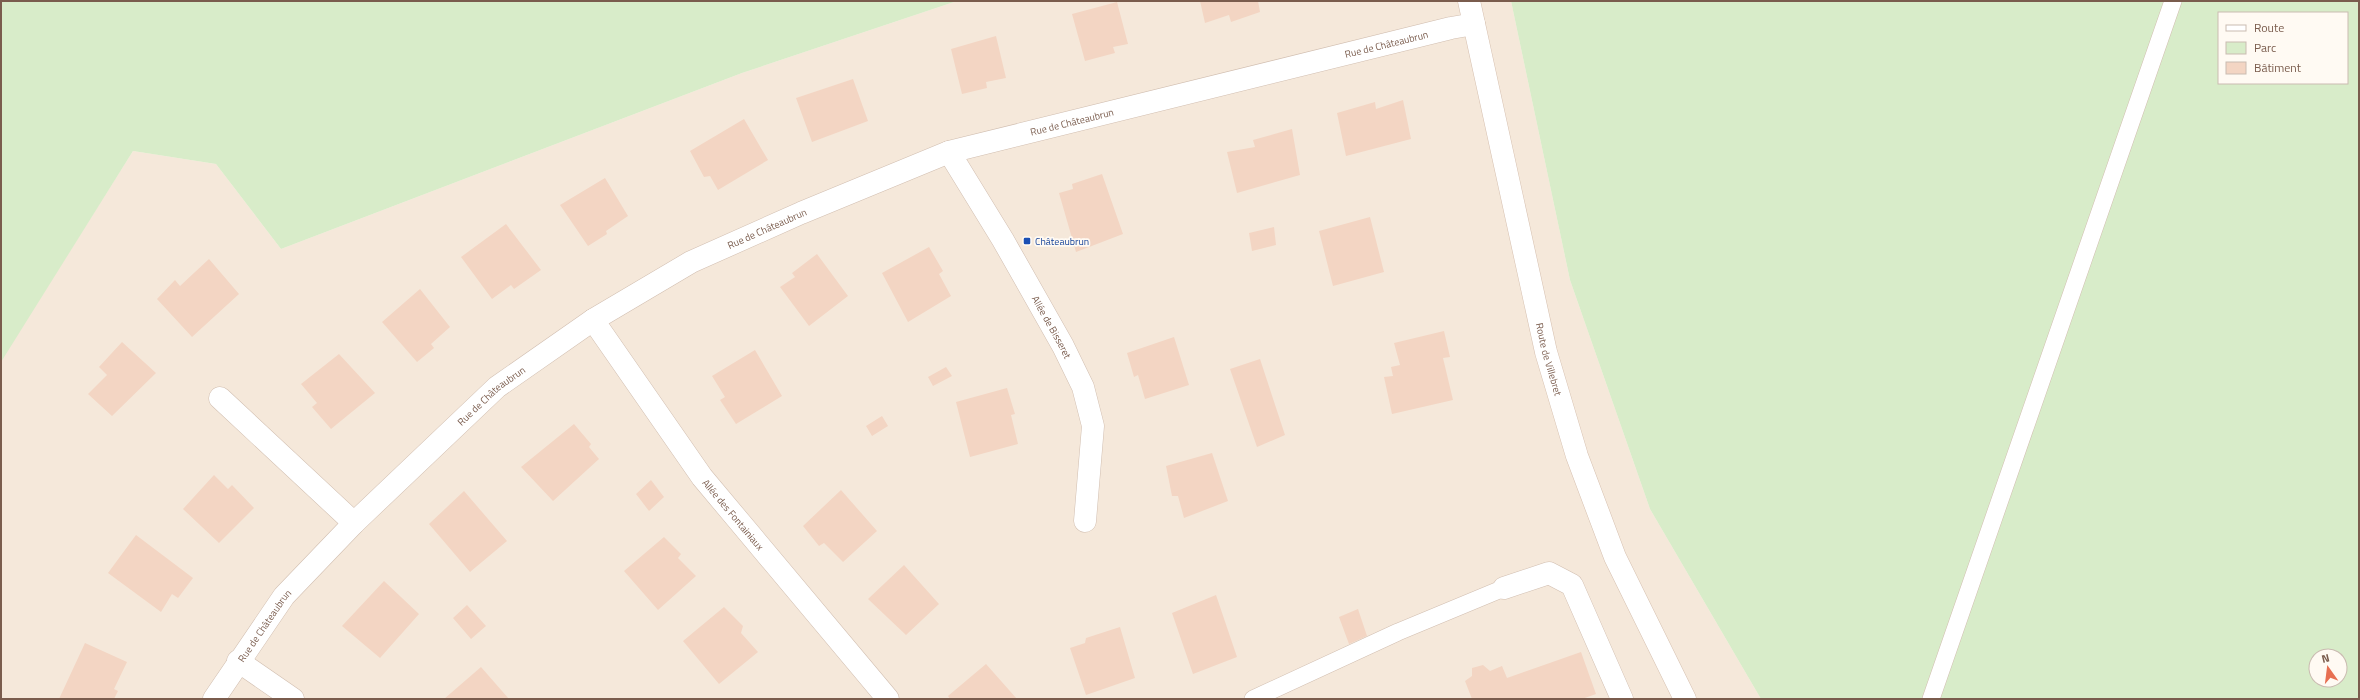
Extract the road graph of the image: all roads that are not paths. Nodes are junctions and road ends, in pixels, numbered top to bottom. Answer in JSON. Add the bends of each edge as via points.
{"nodes":[{"id":1,"x":1469,"y":1,"type":"edge"},
{"id":2,"x":2173,"y":1,"type":"edge"},
{"id":3,"x":1474,"y":24,"type":"junction"},
{"id":4,"x":949,"y":152,"type":"junction"},
{"id":5,"x":593,"y":320,"type":"junction"},
{"id":6,"x":220,"y":398,"type":"dead end"},
{"id":7,"x":1085,"y":521,"type":"dead end"},
{"id":8,"x":354,"y":523,"type":"junction"},
{"id":9,"x":1504,"y":588,"type":"joint"},
{"id":10,"x":238,"y":661,"type":"junction"},
{"id":11,"x":214,"y":699,"type":"edge"},
{"id":12,"x":293,"y":699,"type":"edge"},
{"id":13,"x":888,"y":699,"type":"edge"},
{"id":14,"x":1253,"y":699,"type":"edge"},
{"id":15,"x":1622,"y":699,"type":"edge"},
{"id":16,"x":1685,"y":699,"type":"edge"},
{"id":17,"x":1931,"y":699,"type":"edge"}],
"edges":[{"from":1,"to":3,"type":"street","name":"Route de Villebret"},
{"from":2,"to":17,"type":"lane"},
{"from":3,"to":4,"type":"street","name":"Rue de Châteaubrun"},
{"from":3,"to":16,"type":"street","name":"Route de Villebret","via":[[1546,352],[1577,456],[1615,557]]},
{"from":4,"to":5,"type":"street","name":"Rue de Châteaubrun","via":[[801,213],[692,262]]},
{"from":4,"to":7,"type":"street","name":"Allée de Bisseret","via":[[1022,273],[1063,346],[1082,388],[1093,426]]},
{"from":5,"to":8,"type":"street","name":"Rue de Châteaubrun","via":[[497,388]]},
{"from":5,"to":13,"type":"street","name":"Allée des Fontainiaux","via":[[702,477]]},
{"from":6,"to":8,"type":"street"},
{"from":8,"to":10,"type":"street","name":"Rue de Châteaubrun","via":[[284,596]]},
{"from":9,"to":14,"type":"lane","via":[[1398,632]]},
{"from":9,"to":15,"type":"street","via":[[1549,573],[1572,585]]},
{"from":10,"to":11,"type":"street","name":"Rue de Châteaubrun"},
{"from":10,"to":12,"type":"street"}]}
